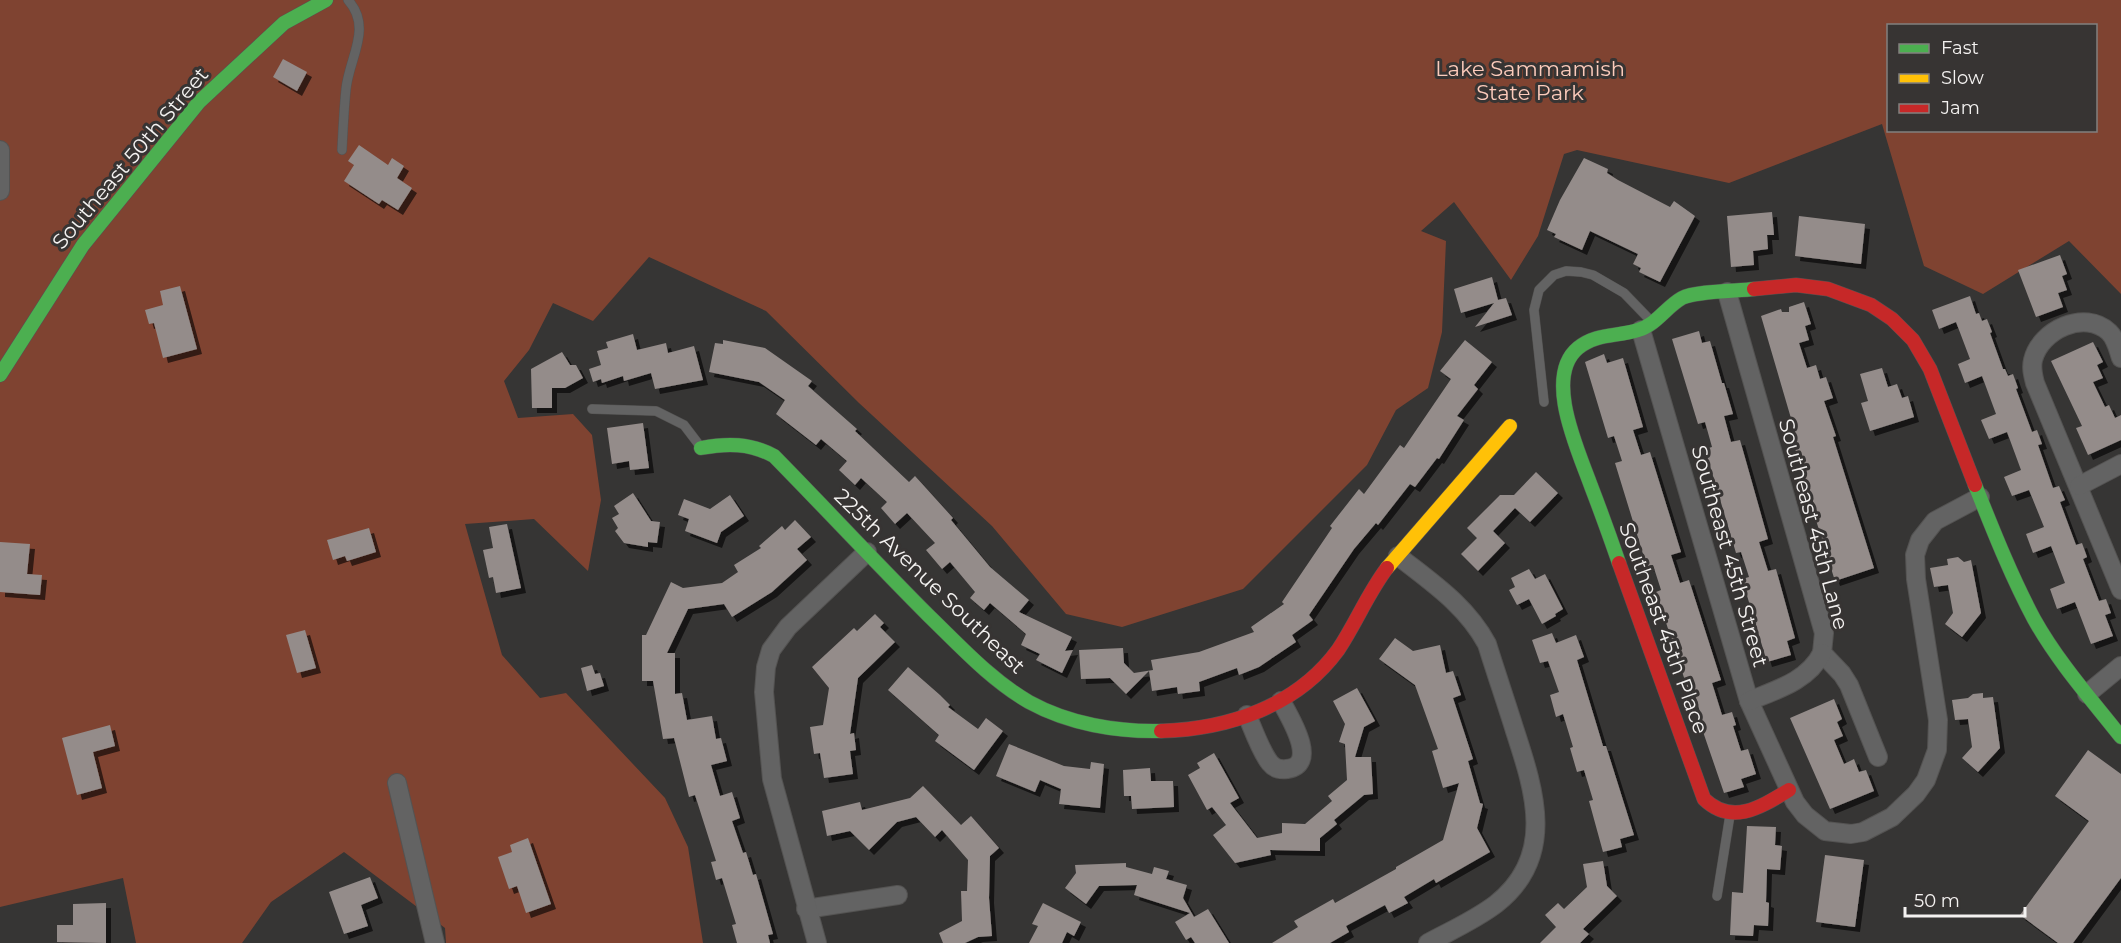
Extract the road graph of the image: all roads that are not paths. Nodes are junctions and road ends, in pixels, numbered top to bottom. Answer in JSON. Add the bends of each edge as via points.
{"nodes":[{"id":1,"x":326,"y":0,"type":"edge"},
{"id":2,"x":348,"y":0,"type":"edge"},
{"id":3,"x":0,"y":150,"type":"edge"},
{"id":4,"x":342,"y":150,"type":"dead end"},
{"id":5,"x":0,"y":190,"type":"edge"},
{"id":6,"x":1727,"y":292,"type":"junction"},
{"id":7,"x":1647,"y":326,"type":"junction"},
{"id":8,"x":2121,"y":358,"type":"edge"},
{"id":9,"x":0,"y":375,"type":"edge"},
{"id":10,"x":1544,"y":402,"type":"dead end"},
{"id":11,"x":592,"y":409,"type":"dead end"},
{"id":12,"x":1510,"y":426,"type":"dead end"},
{"id":13,"x":701,"y":448,"type":"joint"},
{"id":14,"x":2121,"y":464,"type":"edge"},
{"id":15,"x":2079,"y":486,"type":"junction"},
{"id":16,"x":1980,"y":497,"type":"junction"},
{"id":17,"x":867,"y":552,"type":"junction"},
{"id":18,"x":1398,"y":556,"type":"junction"},
{"id":19,"x":2121,"y":590,"type":"edge"},
{"id":20,"x":1822,"y":653,"type":"junction"},
{"id":21,"x":2121,"y":666,"type":"edge"},
{"id":22,"x":2087,"y":694,"type":"junction"},
{"id":23,"x":1281,"y":701,"type":"junction"},
{"id":24,"x":1749,"y":701,"type":"junction"},
{"id":25,"x":1247,"y":716,"type":"junction"},
{"id":26,"x":2121,"y":736,"type":"edge"},
{"id":27,"x":1878,"y":757,"type":"dead end"},
{"id":28,"x":396,"y":783,"type":"dead end"},
{"id":29,"x":1789,"y":790,"type":"junction"},
{"id":30,"x":1730,"y":813,"type":"junction"},
{"id":31,"x":898,"y":895,"type":"dead end"},
{"id":32,"x":1718,"y":896,"type":"dead end"},
{"id":33,"x":806,"y":909,"type":"junction"},
{"id":34,"x":435,"y":943,"type":"edge"},
{"id":35,"x":817,"y":943,"type":"edge"},
{"id":36,"x":1428,"y":943,"type":"edge"}],
"edges":[{"from":1,"to":9,"type":"street","name":"Southeast 50th Street","via":[[284,23],[199,102],[83,245]]},
{"from":2,"to":4,"type":"lane","via":[[360,22],[346,86]]},
{"from":3,"to":5,"type":"street"},
{"from":6,"to":7,"type":"street","via":[[1674,301]]},
{"from":6,"to":16,"type":"street","via":[[1796,285],[1828,290],[1871,305],[1892,319],[1913,340],[1930,369]]},
{"from":6,"to":20,"type":"street","name":"Southeast 45th Lane","via":[[1824,633]]},
{"from":7,"to":10,"type":"lane","via":[[1624,293],[1593,275],[1554,275],[1539,290],[1533,310]]},
{"from":7,"to":24,"type":"street","name":"Southeast 45th Street"},
{"from":7,"to":30,"type":"street","name":"Southeast 45th Place","via":[[1599,336],[1574,351],[1565,364],[1563,399],[1700,789],[1708,804]]},
{"from":8,"to":15,"type":"street","via":[[2109,332],[2089,322],[2077,322],[2051,334],[2033,358],[2035,383]]},
{"from":11,"to":13,"type":"lane","via":[[656,411],[684,425]]},
{"from":12,"to":18,"type":"street","name":"225th Avenue Southeast"},
{"from":13,"to":17,"type":"street","name":"225th Avenue Southeast","via":[[735,444],[764,449]]},
{"from":14,"to":15,"type":"street"},
{"from":15,"to":19,"type":"street"},
{"from":16,"to":22,"type":"street","via":[[2035,620]]},
{"from":16,"to":29,"type":"street","name":"Southeast 45th Street","via":[[1935,521],[1920,540],[1915,555],[1938,720],[1937,750],[1926,780],[1892,817],[1851,834],[1826,831],[1817,825]]},
{"from":17,"to":25,"type":"street","name":"225th Avenue Southeast","via":[[982,667],[1011,692],[1044,709],[1083,723],[1127,731],[1174,732]]},
{"from":17,"to":33,"type":"street","via":[[788,627],[771,650],[766,667],[764,692],[772,779]]},
{"from":18,"to":23,"type":"street","name":"225th Avenue Southeast","via":[[1378,580],[1329,661]]},
{"from":18,"to":36,"type":"street","via":[[1457,602],[1479,628],[1536,805],[1533,845],[1520,877],[1496,904]]},
{"from":20,"to":24,"type":"street","via":[[1806,674]]},
{"from":20,"to":27,"type":"street","name":"Southeast 45th Lane","via":[[1849,685]]},
{"from":21,"to":22,"type":"street"},
{"from":22,"to":26,"type":"street"},
{"from":23,"to":25,"type":"street","name":"225th Avenue Southeast"},
{"from":23,"to":25,"type":"street","via":[[1301,742],[1300,760],[1294,767],[1277,768],[1269,762]]},
{"from":24,"to":29,"type":"street","name":"Southeast 45th Street"},
{"from":28,"to":34,"type":"street"},
{"from":29,"to":30,"type":"street","via":[[1750,811]]},
{"from":30,"to":32,"type":"lane"},
{"from":31,"to":33,"type":"street"},
{"from":33,"to":35,"type":"street"}]}
